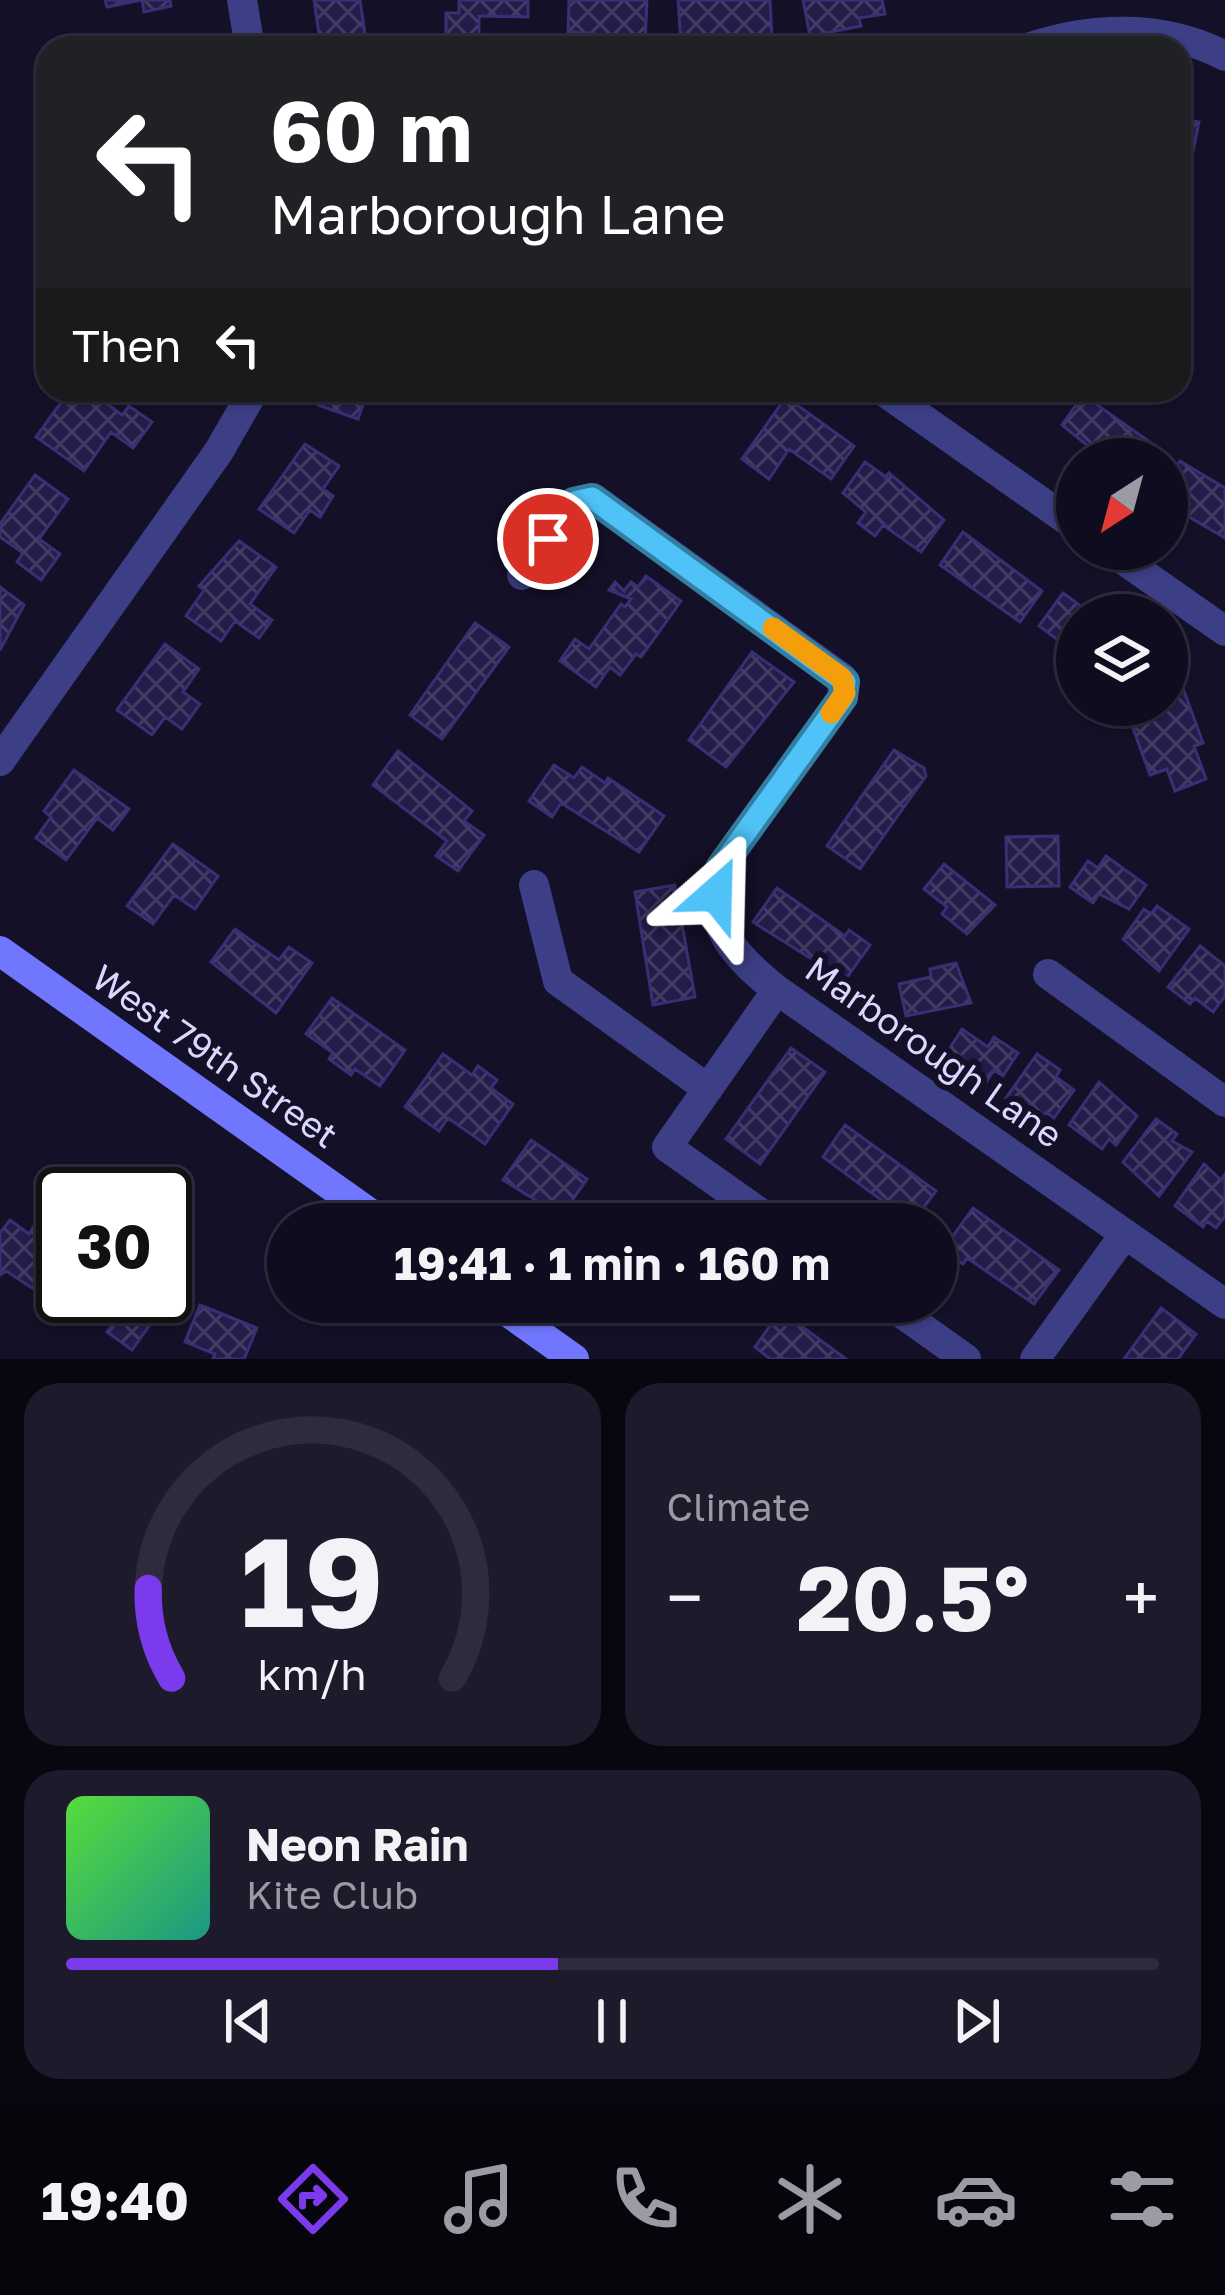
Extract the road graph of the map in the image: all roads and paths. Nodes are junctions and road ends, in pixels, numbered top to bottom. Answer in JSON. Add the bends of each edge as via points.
{"nodes":[{"id":1,"x":242,"y":0,"type":"edge"},
{"id":2,"x":248,"y":36,"type":"edge"},
{"id":3,"x":1070,"y":36,"type":"edge"},
{"id":4,"x":1155,"y":36,"type":"edge"},
{"id":5,"x":1191,"y":46,"type":"edge"},
{"id":6,"x":1225,"y":56,"type":"edge"},
{"id":7,"x":247,"y":402,"type":"edge"},
{"id":8,"x":899,"y":402,"type":"edge"},
{"id":9,"x":1056,"y":512,"type":"edge"},
{"id":10,"x":1138,"y":570,"type":"edge"},
{"id":11,"x":522,"y":575,"type":"dead end"},
{"id":12,"x":1225,"y":631,"type":"edge"},
{"id":13,"x":0,"y":761,"type":"edge"},
{"id":14,"x":534,"y":885,"type":"dead end"},
{"id":15,"x":0,"y":951,"type":"edge"},
{"id":16,"x":1048,"y":974,"type":"dead end"},
{"id":17,"x":778,"y":990,"type":"junction"},
{"id":18,"x":708,"y":1089,"type":"junction"},
{"id":19,"x":1225,"y":1102,"type":"edge"},
{"id":20,"x":355,"y":1203,"type":"edge"},
{"id":21,"x":746,"y":1203,"type":"edge"},
{"id":22,"x":1124,"y":1234,"type":"junction"},
{"id":23,"x":1225,"y":1304,"type":"edge"},
{"id":24,"x":523,"y":1323,"type":"edge"},
{"id":25,"x":915,"y":1323,"type":"edge"},
{"id":26,"x":574,"y":1359,"type":"edge"},
{"id":27,"x":966,"y":1359,"type":"edge"},
{"id":28,"x":1035,"y":1359,"type":"edge"}],
"edges":[{"from":1,"to":2,"type":"street"},
{"from":3,"to":4,"type":"street"},
{"from":5,"to":6,"type":"street"},
{"from":7,"to":13,"type":"street"},
{"from":8,"to":9,"type":"street"},
{"from":10,"to":12,"type":"street"},
{"from":11,"to":17,"type":"street","name":"Marborough Lane","via":[[574,502],[592,498],[842,678],[843,697],[716,879],[724,941]]},
{"from":14,"to":18,"type":"street","via":[[558,981]]},
{"from":15,"to":20,"type":"main road","name":"West 79th Street"},
{"from":16,"to":19,"type":"street"},
{"from":17,"to":18,"type":"street"},
{"from":17,"to":22,"type":"street","name":"Marborough Lane"},
{"from":18,"to":21,"type":"street","via":[[667,1147]]},
{"from":22,"to":23,"type":"street","name":"Marborough Lane"},
{"from":22,"to":28,"type":"street"},
{"from":24,"to":26,"type":"main road"},
{"from":25,"to":27,"type":"street"}]}
